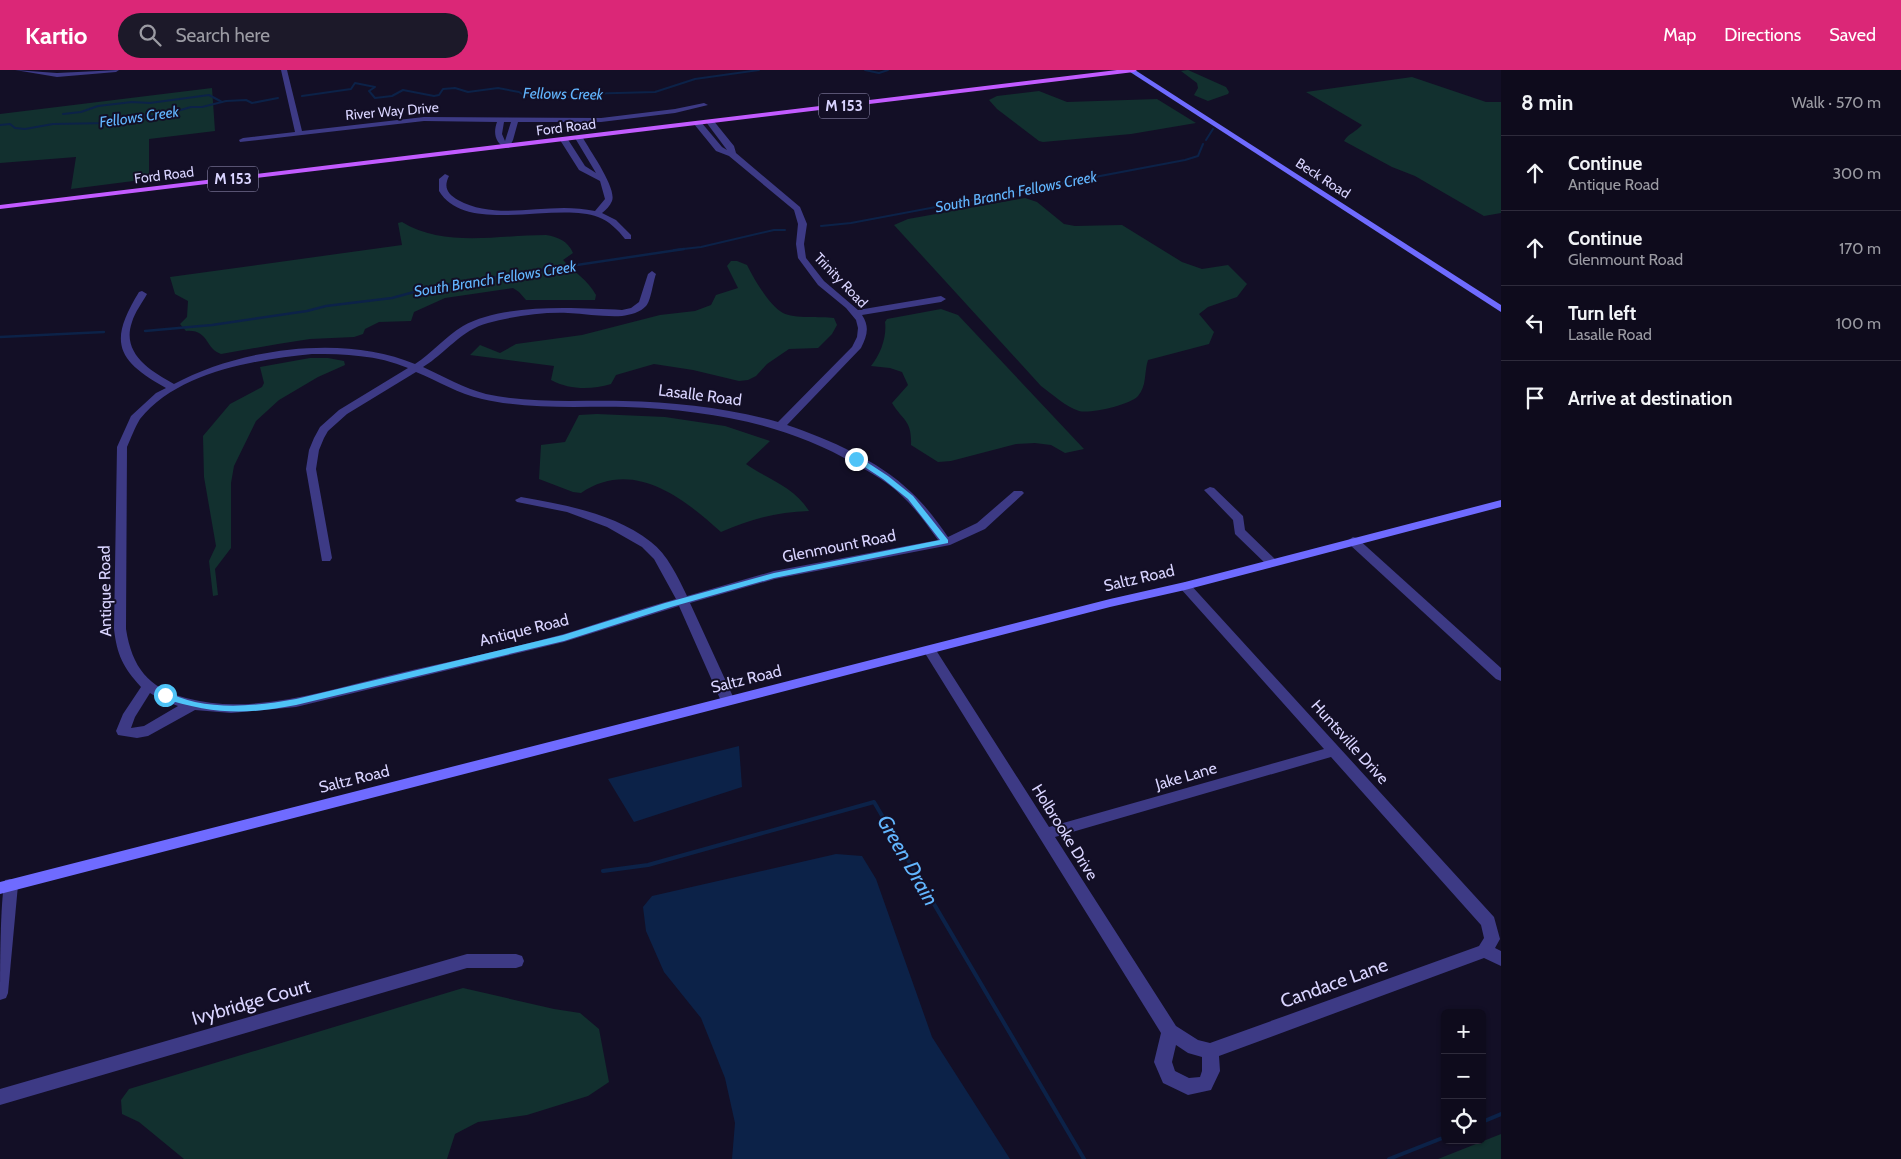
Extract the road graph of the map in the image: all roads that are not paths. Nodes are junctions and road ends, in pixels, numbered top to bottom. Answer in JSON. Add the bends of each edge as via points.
{"nodes":[{"id":1,"x":18,"y":70,"type":"edge"},
{"id":2,"x":116,"y":70,"type":"edge"},
{"id":3,"x":284,"y":70,"type":"edge"},
{"id":4,"x":1132,"y":70,"type":"edge"},
{"id":5,"x":704,"y":105,"type":"dead end"},
{"id":6,"x":502,"y":119,"type":"junction"},
{"id":7,"x":515,"y":120,"type":"junction"},
{"id":8,"x":710,"y":122,"type":"junction"},
{"id":9,"x":698,"y":124,"type":"junction"},
{"id":10,"x":299,"y":133,"type":"junction"},
{"id":11,"x":579,"y":138,"type":"junction"},
{"id":12,"x":243,"y":140,"type":"dead end"},
{"id":13,"x":564,"y":140,"type":"junction"},
{"id":14,"x":506,"y":146,"type":"junction"},
{"id":15,"x":732,"y":154,"type":"junction"},
{"id":16,"x":592,"y":162,"type":"junction"},
{"id":17,"x":578,"y":163,"type":"junction"},
{"id":18,"x":445,"y":176,"type":"dead end"},
{"id":19,"x":603,"y":181,"type":"junction"},
{"id":20,"x":0,"y":207,"type":"edge"},
{"id":21,"x":596,"y":214,"type":"junction"},
{"id":22,"x":628,"y":237,"type":"dead end"},
{"id":23,"x":652,"y":274,"type":"dead end"},
{"id":24,"x":142,"y":294,"type":"dead end"},
{"id":25,"x":941,"y":299,"type":"dead end"},
{"id":26,"x":1501,"y":309,"type":"edge"},
{"id":27,"x":857,"y":313,"type":"junction"},
{"id":28,"x":414,"y":368,"type":"junction"},
{"id":29,"x":172,"y":387,"type":"junction"},
{"id":30,"x":780,"y":425,"type":"junction"},
{"id":31,"x":1210,"y":490,"type":"dead end"},
{"id":32,"x":1018,"y":493,"type":"dead end"},
{"id":33,"x":521,"y":500,"type":"dead end"},
{"id":34,"x":1501,"y":503,"type":"edge"},
{"id":35,"x":1353,"y":541,"type":"junction"},
{"id":36,"x":946,"y":542,"type":"junction"},
{"id":37,"x":326,"y":558,"type":"dead end"},
{"id":38,"x":1272,"y":563,"type":"junction"},
{"id":39,"x":1186,"y":586,"type":"junction"},
{"id":40,"x":682,"y":602,"type":"junction"},
{"id":41,"x":929,"y":650,"type":"junction"},
{"id":42,"x":1501,"y":676,"type":"edge"},
{"id":43,"x":148,"y":686,"type":"junction"},
{"id":44,"x":728,"y":701,"type":"junction"},
{"id":45,"x":193,"y":705,"type":"junction"},
{"id":46,"x":1335,"y":751,"type":"junction"},
{"id":47,"x":1046,"y":834,"type":"junction"},
{"id":48,"x":5,"y":887,"type":"edge"},
{"id":49,"x":1494,"y":924,"type":"edge"},
{"id":50,"x":1485,"y":951,"type":"junction"},
{"id":51,"x":1501,"y":959,"type":"edge"},
{"id":52,"x":516,"y":961,"type":"dead end"},
{"id":53,"x":0,"y":993,"type":"edge"},
{"id":54,"x":1170,"y":1032,"type":"junction"},
{"id":55,"x":1210,"y":1051,"type":"junction"},
{"id":56,"x":0,"y":1097,"type":"edge"}],
"edges":[{"from":1,"to":2,"type":"street","via":[[63,75]]},
{"from":3,"to":10,"type":"street"},
{"from":4,"to":8,"type":"main road","name":"Ford Road","number":"M 153"},
{"from":4,"to":26,"type":"street","name":"Beck Road"},
{"from":5,"to":7,"type":"street","name":"River Way Drive","via":[[601,120]]},
{"from":6,"to":7,"type":"street","name":"River Way Drive"},
{"from":6,"to":10,"type":"street","name":"River Way Drive","via":[[424,119]]},
{"from":6,"to":14,"type":"street","via":[[497,132]]},
{"from":7,"to":14,"type":"street"},
{"from":8,"to":9,"type":"main road","name":"Ford Road","number":"M 153"},
{"from":8,"to":15,"type":"street","name":"Trinity Road","via":[[731,148]]},
{"from":9,"to":11,"type":"main road","name":"Ford Road","number":"M 153"},
{"from":9,"to":15,"type":"street","name":"Trinity Road","via":[[719,150]]},
{"from":10,"to":12,"type":"street","name":"River Way Drive"},
{"from":11,"to":13,"type":"main road","name":"Ford Road","number":"M 153"},
{"from":11,"to":16,"type":"street"},
{"from":13,"to":14,"type":"main road","name":"Ford Road","number":"M 153"},
{"from":13,"to":17,"type":"street"},
{"from":14,"to":20,"type":"main road","name":"Ford Road","number":"M 153"},
{"from":15,"to":27,"type":"street","name":"Trinity Road","via":[[797,209],[804,226],[798,244],[802,259],[819,281]]},
{"from":16,"to":17,"type":"street"},
{"from":16,"to":19,"type":"street"},
{"from":17,"to":19,"type":"street"},
{"from":18,"to":21,"type":"street","via":[[441,182],[442,190],[464,207],[499,214],[566,210]]},
{"from":19,"to":21,"type":"street","via":[[609,198]]},
{"from":21,"to":22,"type":"street","via":[[620,226]]},
{"from":23,"to":28,"type":"street","via":[[646,290],[647,298],[634,310],[622,313],[565,310],[521,313],[484,321],[449,340],[433,357]]},
{"from":24,"to":29,"type":"street","via":[[127,322],[127,348],[150,376]]},
{"from":25,"to":27,"type":"street"},
{"from":27,"to":30,"type":"street","name":"Trinity Road","via":[[863,332],[856,348]]},
{"from":28,"to":29,"type":"street","name":"Antique Road","via":[[365,352],[313,350],[226,366]]},
{"from":28,"to":30,"type":"street","name":"Lasalle Road","via":[[474,394],[494,399],[705,409]]},
{"from":28,"to":37,"type":"street","via":[[343,412],[324,429],[316,444],[311,469]]},
{"from":29,"to":43,"type":"street","name":"Antique Road","via":[[136,417],[125,434],[122,447],[120,629],[128,662]]},
{"from":30,"to":36,"type":"street","name":"Lasalle Road","via":[[826,443],[886,478],[910,497]]},
{"from":31,"to":38,"type":"street","via":[[1239,519],[1240,531]]},
{"from":32,"to":36,"type":"street","name":"Glenmount Road","via":[[981,526]]},
{"from":33,"to":40,"type":"street","via":[[569,509],[611,524],[646,544],[660,557]]},
{"from":34,"to":35,"type":"street","name":"Saltz Road"},
{"from":35,"to":38,"type":"street","name":"Saltz Road"},
{"from":35,"to":42,"type":"street"},
{"from":36,"to":40,"type":"street","name":"Glenmount Road","via":[[799,569]]},
{"from":38,"to":39,"type":"street","name":"Saltz Road"},
{"from":39,"to":41,"type":"street","name":"Saltz Road"},
{"from":39,"to":46,"type":"street","name":"Huntsville Drive"},
{"from":40,"to":44,"type":"street"},
{"from":40,"to":45,"type":"street","name":"Antique Road","via":[[564,638],[296,702],[226,709]]},
{"from":41,"to":44,"type":"street","name":"Saltz Road"},
{"from":41,"to":47,"type":"street","name":"Holbrooke Drive"},
{"from":43,"to":45,"type":"street","name":"Antique Road"},
{"from":43,"to":45,"type":"street","via":[[124,724],[123,731],[132,735],[144,733]]},
{"from":44,"to":48,"type":"street","name":"Saltz Road"},
{"from":46,"to":47,"type":"street","name":"Jake Lane"},
{"from":46,"to":49,"type":"street","name":"Huntsville Drive"},
{"from":47,"to":54,"type":"street","name":"Holbrooke Drive"},
{"from":48,"to":53,"type":"street"},
{"from":49,"to":50,"type":"street","via":[[1492,939]]},
{"from":50,"to":51,"type":"street"},
{"from":50,"to":55,"type":"street","name":"Candace Lane"},
{"from":52,"to":56,"type":"street","name":"Ivybridge Court","via":[[467,961]]},
{"from":54,"to":55,"type":"street","via":[[1194,1047]]},
{"from":54,"to":55,"type":"street","via":[[1163,1062],[1169,1077],[1188,1087],[1205,1084],[1211,1071]]}]}
